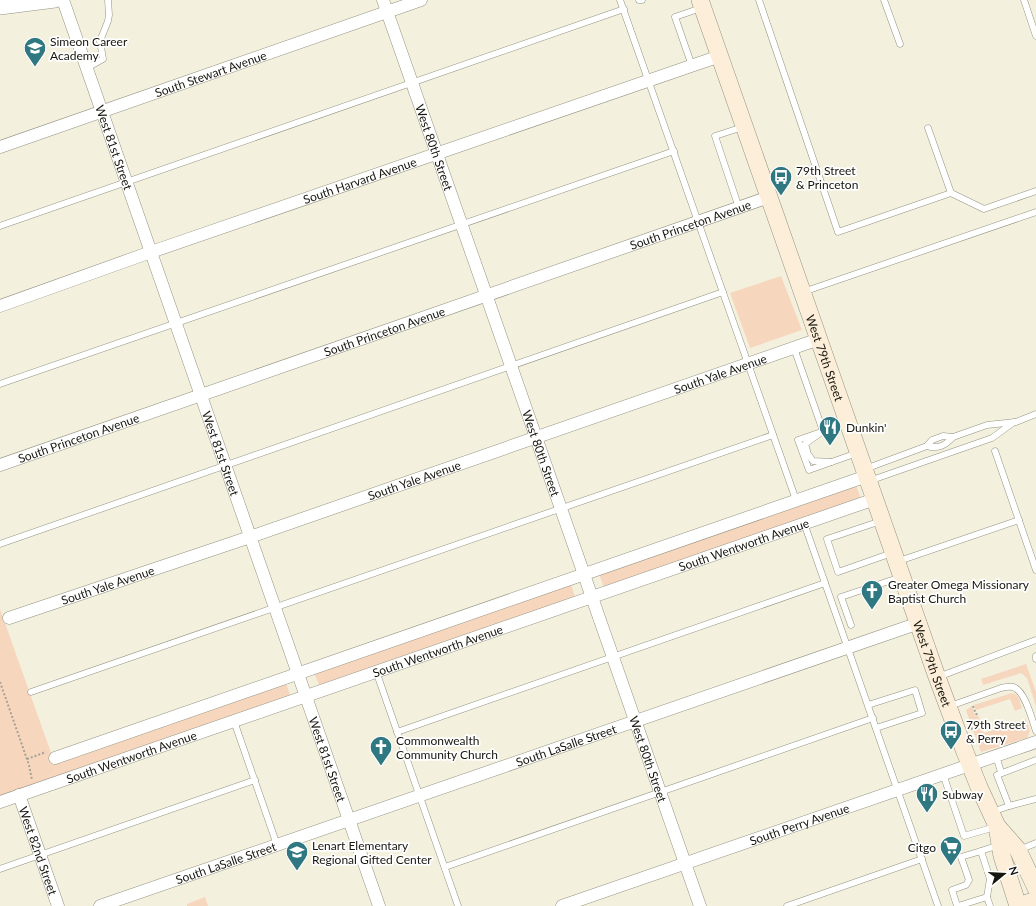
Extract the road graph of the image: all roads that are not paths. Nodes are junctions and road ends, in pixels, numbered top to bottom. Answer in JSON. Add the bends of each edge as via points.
{"nodes":[{"id":1,"x":55,"y":0,"type":"edge"},
{"id":2,"x":63,"y":0,"type":"edge"},
{"id":3,"x":108,"y":0,"type":"edge"},
{"id":4,"x":383,"y":0,"type":"edge"},
{"id":5,"x":421,"y":0,"type":"edge"},
{"id":6,"x":620,"y":0,"type":"edge"},
{"id":7,"x":759,"y":0,"type":"edge"},
{"id":8,"x":884,"y":0,"type":"edge"},
{"id":9,"x":1024,"y":0,"type":"edge"},
{"id":10,"x":702,"y":4,"type":"edge"},
{"id":11,"x":0,"y":7,"type":"edge"},
{"id":12,"x":624,"y":9,"type":"junction"},
{"id":13,"x":387,"y":12,"type":"junction"},
{"id":14,"x":1036,"y":36,"type":"edge"},
{"id":15,"x":900,"y":44,"type":"dead end"},
{"id":16,"x":720,"y":56,"type":"junction"},
{"id":17,"x":692,"y":66,"type":"junction"},
{"id":18,"x":87,"y":68,"type":"junction"},
{"id":19,"x":649,"y":81,"type":"junction"},
{"id":20,"x":412,"y":83,"type":"junction"},
{"id":21,"x":102,"y":111,"type":"junction"},
{"id":22,"x":744,"y":126,"type":"junction"},
{"id":23,"x":928,"y":128,"type":"dead end"},
{"id":24,"x":0,"y":147,"type":"edge"},
{"id":25,"x":674,"y":152,"type":"junction"},
{"id":26,"x":437,"y":154,"type":"junction"},
{"id":27,"x":127,"y":182,"type":"junction"},
{"id":28,"x":1036,"y":191,"type":"edge"},
{"id":29,"x":951,"y":193,"type":"junction"},
{"id":30,"x":769,"y":198,"type":"junction"},
{"id":31,"x":739,"y":208,"type":"junction"},
{"id":32,"x":1036,"y":212,"type":"edge"},
{"id":33,"x":698,"y":222,"type":"junction"},
{"id":34,"x":462,"y":225,"type":"junction"},
{"id":35,"x":0,"y":226,"type":"edge"},
{"id":36,"x":151,"y":252,"type":"junction"},
{"id":37,"x":723,"y":292,"type":"junction"},
{"id":38,"x":803,"y":292,"type":"junction"},
{"id":39,"x":486,"y":295,"type":"junction"},
{"id":40,"x":0,"y":306,"type":"edge"},
{"id":41,"x":176,"y":324,"type":"junction"},
{"id":42,"x":819,"y":339,"type":"junction"},
{"id":43,"x":794,"y":348,"type":"junction"},
{"id":44,"x":748,"y":364,"type":"junction"},
{"id":45,"x":511,"y":366,"type":"junction"},
{"id":46,"x":0,"y":384,"type":"edge"},
{"id":47,"x":201,"y":394,"type":"junction"},
{"id":48,"x":1036,"y":414,"type":"edge"},
{"id":49,"x":848,"y":422,"type":"junction"},
{"id":50,"x":1016,"y":422,"type":"junction"},
{"id":51,"x":823,"y":431,"type":"junction"},
{"id":52,"x":773,"y":435,"type":"junction"},
{"id":53,"x":536,"y":437,"type":"junction"},
{"id":54,"x":995,"y":451,"type":"dead end"},
{"id":55,"x":859,"y":453,"type":"junction"},
{"id":56,"x":831,"y":462,"type":"junction"},
{"id":57,"x":0,"y":465,"type":"edge"},
{"id":58,"x":225,"y":465,"type":"junction"},
{"id":59,"x":867,"y":475,"type":"junction"},
{"id":60,"x":875,"y":499,"type":"junction"},
{"id":61,"x":796,"y":500,"type":"junction"},
{"id":62,"x":561,"y":508,"type":"junction"},
{"id":63,"x":882,"y":520,"type":"junction"},
{"id":64,"x":1019,"y":520,"type":"junction"},
{"id":65,"x":804,"y":523,"type":"junction"},
{"id":66,"x":250,"y":537,"type":"junction"},
{"id":67,"x":0,"y":544,"type":"edge"},
{"id":68,"x":898,"y":564,"type":"junction"},
{"id":69,"x":1036,"y":570,"type":"edge"},
{"id":70,"x":584,"y":574,"type":"junction"},
{"id":71,"x":825,"y":583,"type":"junction"},
{"id":72,"x":592,"y":597,"type":"junction"},
{"id":73,"x":275,"y":608,"type":"junction"},
{"id":74,"x":9,"y":618,"type":"dead end"},
{"id":75,"x":919,"y":623,"type":"junction"},
{"id":76,"x":851,"y":625,"type":"dead end"},
{"id":77,"x":1036,"y":640,"type":"edge"},
{"id":78,"x":848,"y":648,"type":"junction"},
{"id":79,"x":613,"y":657,"type":"junction"},
{"id":80,"x":376,"y":671,"type":"junction"},
{"id":81,"x":298,"y":674,"type":"junction"},
{"id":82,"x":937,"y":677,"type":"junction"},
{"id":83,"x":31,"y":692,"type":"dead end"},
{"id":84,"x":306,"y":696,"type":"junction"},
{"id":85,"x":868,"y":705,"type":"junction"},
{"id":86,"x":948,"y":706,"type":"junction"},
{"id":87,"x":873,"y":718,"type":"junction"},
{"id":88,"x":234,"y":721,"type":"junction"},
{"id":89,"x":635,"y":721,"type":"junction"},
{"id":90,"x":876,"y":728,"type":"junction"},
{"id":91,"x":1036,"y":731,"type":"edge"},
{"id":92,"x":397,"y":732,"type":"junction"},
{"id":93,"x":1036,"y":742,"type":"edge"},
{"id":94,"x":52,"y":755,"type":"road end"},
{"id":95,"x":996,"y":756,"type":"junction"},
{"id":96,"x":1036,"y":760,"type":"edge"},
{"id":97,"x":970,"y":765,"type":"junction"},
{"id":98,"x":1001,"y":772,"type":"junction"},
{"id":99,"x":943,"y":774,"type":"junction"},
{"id":100,"x":255,"y":780,"type":"junction"},
{"id":101,"x":898,"y":790,"type":"junction"},
{"id":102,"x":660,"y":792,"type":"junction"},
{"id":103,"x":19,"y":795,"type":"junction"},
{"id":104,"x":420,"y":796,"type":"junction"},
{"id":105,"x":1036,"y":799,"type":"edge"},
{"id":106,"x":0,"y":802,"type":"edge"},
{"id":107,"x":1009,"y":806,"type":"junction"},
{"id":108,"x":994,"y":819,"type":"junction"},
{"id":109,"x":349,"y":820,"type":"junction"},
{"id":110,"x":1036,"y":843,"type":"edge"},
{"id":111,"x":278,"y":845,"type":"junction"},
{"id":112,"x":1008,"y":850,"type":"junction"},
{"id":113,"x":981,"y":851,"type":"junction"},
{"id":114,"x":40,"y":855,"type":"junction"},
{"id":115,"x":922,"y":859,"type":"junction"},
{"id":116,"x":685,"y":864,"type":"junction"},
{"id":117,"x":445,"y":867,"type":"junction"},
{"id":118,"x":0,"y":869,"type":"edge"},
{"id":119,"x":1036,"y":888,"type":"edge"},
{"id":120,"x":987,"y":896,"type":"junction"},
{"id":121,"x":1036,"y":900,"type":"edge"},
{"id":122,"x":58,"y":906,"type":"edge"},
{"id":123,"x":100,"y":906,"type":"edge"},
{"id":124,"x":380,"y":906,"type":"edge"},
{"id":125,"x":458,"y":906,"type":"edge"},
{"id":126,"x":562,"y":906,"type":"edge"},
{"id":127,"x":700,"y":906,"type":"edge"},
{"id":128,"x":787,"y":906,"type":"edge"},
{"id":129,"x":938,"y":906,"type":"edge"},
{"id":130,"x":957,"y":906,"type":"edge"},
{"id":131,"x":990,"y":906,"type":"edge"},
{"id":132,"x":1018,"y":906,"type":"edge"}],
"edges":[{"from":1,"to":11,"type":"street"},
{"from":2,"to":18,"type":"street","name":"West 81st Street"},
{"from":3,"to":18,"type":"lane","via":[[108,22],[100,41],[103,59]]},
{"from":4,"to":13,"type":"street","name":"West 80th Street"},
{"from":5,"to":13,"type":"street","name":"South Stewart Avenue"},
{"from":6,"to":12,"type":"lane"},
{"from":7,"to":29,"type":"lane","via":[[838,232]]},
{"from":8,"to":15,"type":"lane"},
{"from":9,"to":14,"type":"lane"},
{"from":10,"to":16,"type":"main road","name":"West 79th Street"},
{"from":10,"to":17,"type":"lane","via":[[675,17]]},
{"from":12,"to":19,"type":"lane"},
{"from":12,"to":20,"type":"lane"},
{"from":13,"to":20,"type":"street","name":"West 80th Street"},
{"from":13,"to":21,"type":"street","name":"South Stewart Avenue"},
{"from":16,"to":17,"type":"street","name":"South Harvard Avenue"},
{"from":16,"to":22,"type":"main road","name":"West 79th Street"},
{"from":17,"to":19,"type":"street","name":"South Harvard Avenue"},
{"from":18,"to":21,"type":"street","name":"West 81st Street"},
{"from":19,"to":25,"type":"lane"},
{"from":19,"to":26,"type":"street","name":"South Harvard Avenue"},
{"from":20,"to":26,"type":"street","name":"West 80th Street"},
{"from":20,"to":27,"type":"lane"},
{"from":21,"to":24,"type":"street","name":"South Stewart Avenue"},
{"from":21,"to":27,"type":"street","name":"West 81st Street"},
{"from":22,"to":30,"type":"main road","name":"West 79th Street"},
{"from":22,"to":31,"type":"lane","via":[[715,136]]},
{"from":23,"to":29,"type":"lane"},
{"from":25,"to":33,"type":"lane"},
{"from":25,"to":34,"type":"lane"},
{"from":26,"to":34,"type":"street","name":"West 80th Street"},
{"from":26,"to":36,"type":"street","name":"South Harvard Avenue"},
{"from":27,"to":35,"type":"lane"},
{"from":27,"to":36,"type":"street","name":"West 81st Street"},
{"from":28,"to":29,"type":"lane","via":[[984,209]]},
{"from":30,"to":31,"type":"street","name":"South Princeton Avenue"},
{"from":30,"to":38,"type":"main road","name":"West 79th Street"},
{"from":31,"to":33,"type":"street","name":"South Princeton Avenue"},
{"from":32,"to":38,"type":"lane"},
{"from":33,"to":37,"type":"lane"},
{"from":33,"to":39,"type":"street","name":"South Princeton Avenue"},
{"from":34,"to":39,"type":"street","name":"West 80th Street"},
{"from":34,"to":41,"type":"lane"},
{"from":36,"to":40,"type":"street","name":"South Harvard Avenue"},
{"from":36,"to":41,"type":"street","name":"West 81st Street"},
{"from":37,"to":44,"type":"lane"},
{"from":37,"to":45,"type":"lane"},
{"from":38,"to":42,"type":"main road","name":"West 79th Street"},
{"from":39,"to":45,"type":"street","name":"West 80th Street"},
{"from":39,"to":47,"type":"street","name":"South Princeton Avenue"},
{"from":41,"to":46,"type":"lane"},
{"from":41,"to":47,"type":"street","name":"West 81st Street"},
{"from":42,"to":43,"type":"street","name":"South Yale Avenue"},
{"from":42,"to":49,"type":"main road","name":"West 79th Street"},
{"from":43,"to":44,"type":"street","name":"South Yale Avenue"},
{"from":43,"to":51,"type":"lane"},
{"from":44,"to":52,"type":"lane"},
{"from":44,"to":53,"type":"street","name":"South Yale Avenue"},
{"from":45,"to":53,"type":"street","name":"West 80th Street"},
{"from":45,"to":58,"type":"lane"},
{"from":47,"to":57,"type":"street","name":"South Princeton Avenue"},
{"from":47,"to":58,"type":"street","name":"West 81st Street"},
{"from":48,"to":50,"type":"lane"},
{"from":49,"to":51,"type":"lane"},
{"from":49,"to":55,"type":"main road","name":"West 79th Street"},
{"from":50,"to":59,"type":"lane","via":[[992,438]]},
{"from":50,"to":59,"type":"lane","via":[[987,425],[953,437],[943,436]]},
{"from":51,"to":56,"type":"lane","via":[[805,444],[808,454],[814,461]]},
{"from":51,"to":56,"type":"lane","via":[[798,440],[809,470]]},
{"from":52,"to":61,"type":"lane"},
{"from":52,"to":62,"type":"lane"},
{"from":53,"to":62,"type":"street","name":"West 80th Street"},
{"from":53,"to":66,"type":"street","name":"South Yale Avenue"},
{"from":54,"to":64,"type":"lane"},
{"from":55,"to":56,"type":"lane"},
{"from":55,"to":59,"type":"main road","name":"West 79th Street"},
{"from":58,"to":66,"type":"street","name":"West 81st Street"},
{"from":58,"to":67,"type":"lane"},
{"from":59,"to":60,"type":"main road","name":"West 79th Street"},
{"from":59,"to":61,"type":"street","name":"South Wentworth Avenue"},
{"from":60,"to":63,"type":"main road","name":"West 79th Street"},
{"from":60,"to":65,"type":"street","name":"South Wentworth Avenue"},
{"from":61,"to":70,"type":"street","name":"South Wentworth Avenue"},
{"from":62,"to":70,"type":"street","name":"West 80th Street"},
{"from":62,"to":73,"type":"lane"},
{"from":63,"to":68,"type":"main road","name":"West 79th Street"},
{"from":63,"to":68,"type":"lane","via":[[827,539],[838,572]]},
{"from":64,"to":68,"type":"lane"},
{"from":64,"to":69,"type":"lane"},
{"from":65,"to":71,"type":"lane"},
{"from":65,"to":72,"type":"street","name":"South Wentworth Avenue"},
{"from":66,"to":73,"type":"street","name":"West 81st Street"},
{"from":66,"to":74,"type":"street","name":"South Yale Avenue"},
{"from":68,"to":75,"type":"main road","name":"West 79th Street"},
{"from":68,"to":76,"type":"lane","via":[[840,597]]},
{"from":70,"to":72,"type":"street","name":"West 80th Street"},
{"from":70,"to":81,"type":"street","name":"South Wentworth Avenue"},
{"from":71,"to":78,"type":"lane"},
{"from":71,"to":79,"type":"lane"},
{"from":72,"to":79,"type":"street","name":"West 80th Street"},
{"from":72,"to":80,"type":"street","name":"South Wentworth Avenue"},
{"from":73,"to":81,"type":"street","name":"West 81st Street"},
{"from":73,"to":83,"type":"lane"},
{"from":75,"to":78,"type":"street","name":"South LaSalle Street"},
{"from":75,"to":82,"type":"main road","name":"West 79th Street"},
{"from":77,"to":82,"type":"lane"},
{"from":78,"to":85,"type":"lane"},
{"from":78,"to":89,"type":"street","name":"South LaSalle Street"},
{"from":79,"to":89,"type":"street","name":"West 80th Street"},
{"from":79,"to":92,"type":"lane"},
{"from":80,"to":84,"type":"street","name":"South Wentworth Avenue"},
{"from":80,"to":92,"type":"lane"},
{"from":81,"to":84,"type":"street","name":"West 81st Street"},
{"from":81,"to":94,"type":"street","name":"South Wentworth Avenue"},
{"from":82,"to":86,"type":"main road","name":"West 79th Street"},
{"from":84,"to":88,"type":"street","name":"South Wentworth Avenue"},
{"from":84,"to":109,"type":"street","name":"West 81st Street"},
{"from":85,"to":87,"type":"lane"},
{"from":85,"to":90,"type":"lane","via":[[915,690],[922,713]]},
{"from":86,"to":91,"type":"lane","via":[[1001,688],[1015,687],[1023,696]]},
{"from":86,"to":97,"type":"main road","name":"West 79th Street"},
{"from":87,"to":90,"type":"lane"},
{"from":87,"to":102,"type":"lane"},
{"from":88,"to":100,"type":"lane"},
{"from":88,"to":103,"type":"street","name":"South Wentworth Avenue"},
{"from":89,"to":102,"type":"street","name":"West 80th Street"},
{"from":89,"to":104,"type":"street","name":"South LaSalle Street"},
{"from":90,"to":101,"type":"lane"},
{"from":92,"to":104,"type":"lane"},
{"from":93,"to":95,"type":"street","name":"South Perry Avenue"},
{"from":95,"to":97,"type":"street","name":"South Perry Avenue"},
{"from":95,"to":98,"type":"lane"},
{"from":96,"to":98,"type":"lane"},
{"from":97,"to":99,"type":"street","name":"South Perry Avenue"},
{"from":97,"to":108,"type":"main road","name":"West 79th Street"},
{"from":98,"to":107,"type":"lane","via":[[997,775]]},
{"from":99,"to":101,"type":"street","name":"South Perry Avenue"},
{"from":99,"to":108,"type":"lane","via":[[964,836]]},
{"from":100,"to":111,"type":"lane"},
{"from":100,"to":114,"type":"lane"},
{"from":101,"to":115,"type":"lane"},
{"from":101,"to":116,"type":"street","name":"South Perry Avenue"},
{"from":102,"to":116,"type":"street","name":"West 80th Street"},
{"from":102,"to":117,"type":"lane"},
{"from":103,"to":106,"type":"street","name":"South Wentworth Avenue"},
{"from":103,"to":114,"type":"street","name":"West 82nd Street"},
{"from":104,"to":109,"type":"street","name":"South LaSalle Street"},
{"from":104,"to":117,"type":"lane"},
{"from":105,"to":107,"type":"lane"},
{"from":107,"to":108,"type":"lane"},
{"from":108,"to":112,"type":"main road","name":"West 79th Street"},
{"from":109,"to":111,"type":"street","name":"South LaSalle Street"},
{"from":109,"to":124,"type":"street","name":"West 81st Street"},
{"from":110,"to":112,"type":"lane"},
{"from":111,"to":123,"type":"street","name":"South LaSalle Street"},
{"from":112,"to":113,"type":"lane"},
{"from":112,"to":119,"type":"main road","name":"West 79th Street"},
{"from":112,"to":132,"type":"main road","name":"West 79th Street"},
{"from":113,"to":120,"type":"lane","via":[[990,879]]},
{"from":113,"to":130,"type":"lane","via":[[961,857],[968,880],[966,885],[952,890]]},
{"from":114,"to":118,"type":"lane"},
{"from":114,"to":122,"type":"street","name":"West 82nd Street"},
{"from":115,"to":128,"type":"lane"},
{"from":115,"to":129,"type":"lane"},
{"from":116,"to":126,"type":"street","name":"South Perry Avenue"},
{"from":116,"to":127,"type":"street","name":"West 80th Street"},
{"from":117,"to":125,"type":"lane"},
{"from":120,"to":130,"type":"lane"},
{"from":120,"to":131,"type":"lane"},
{"from":121,"to":132,"type":"main road"}]}
